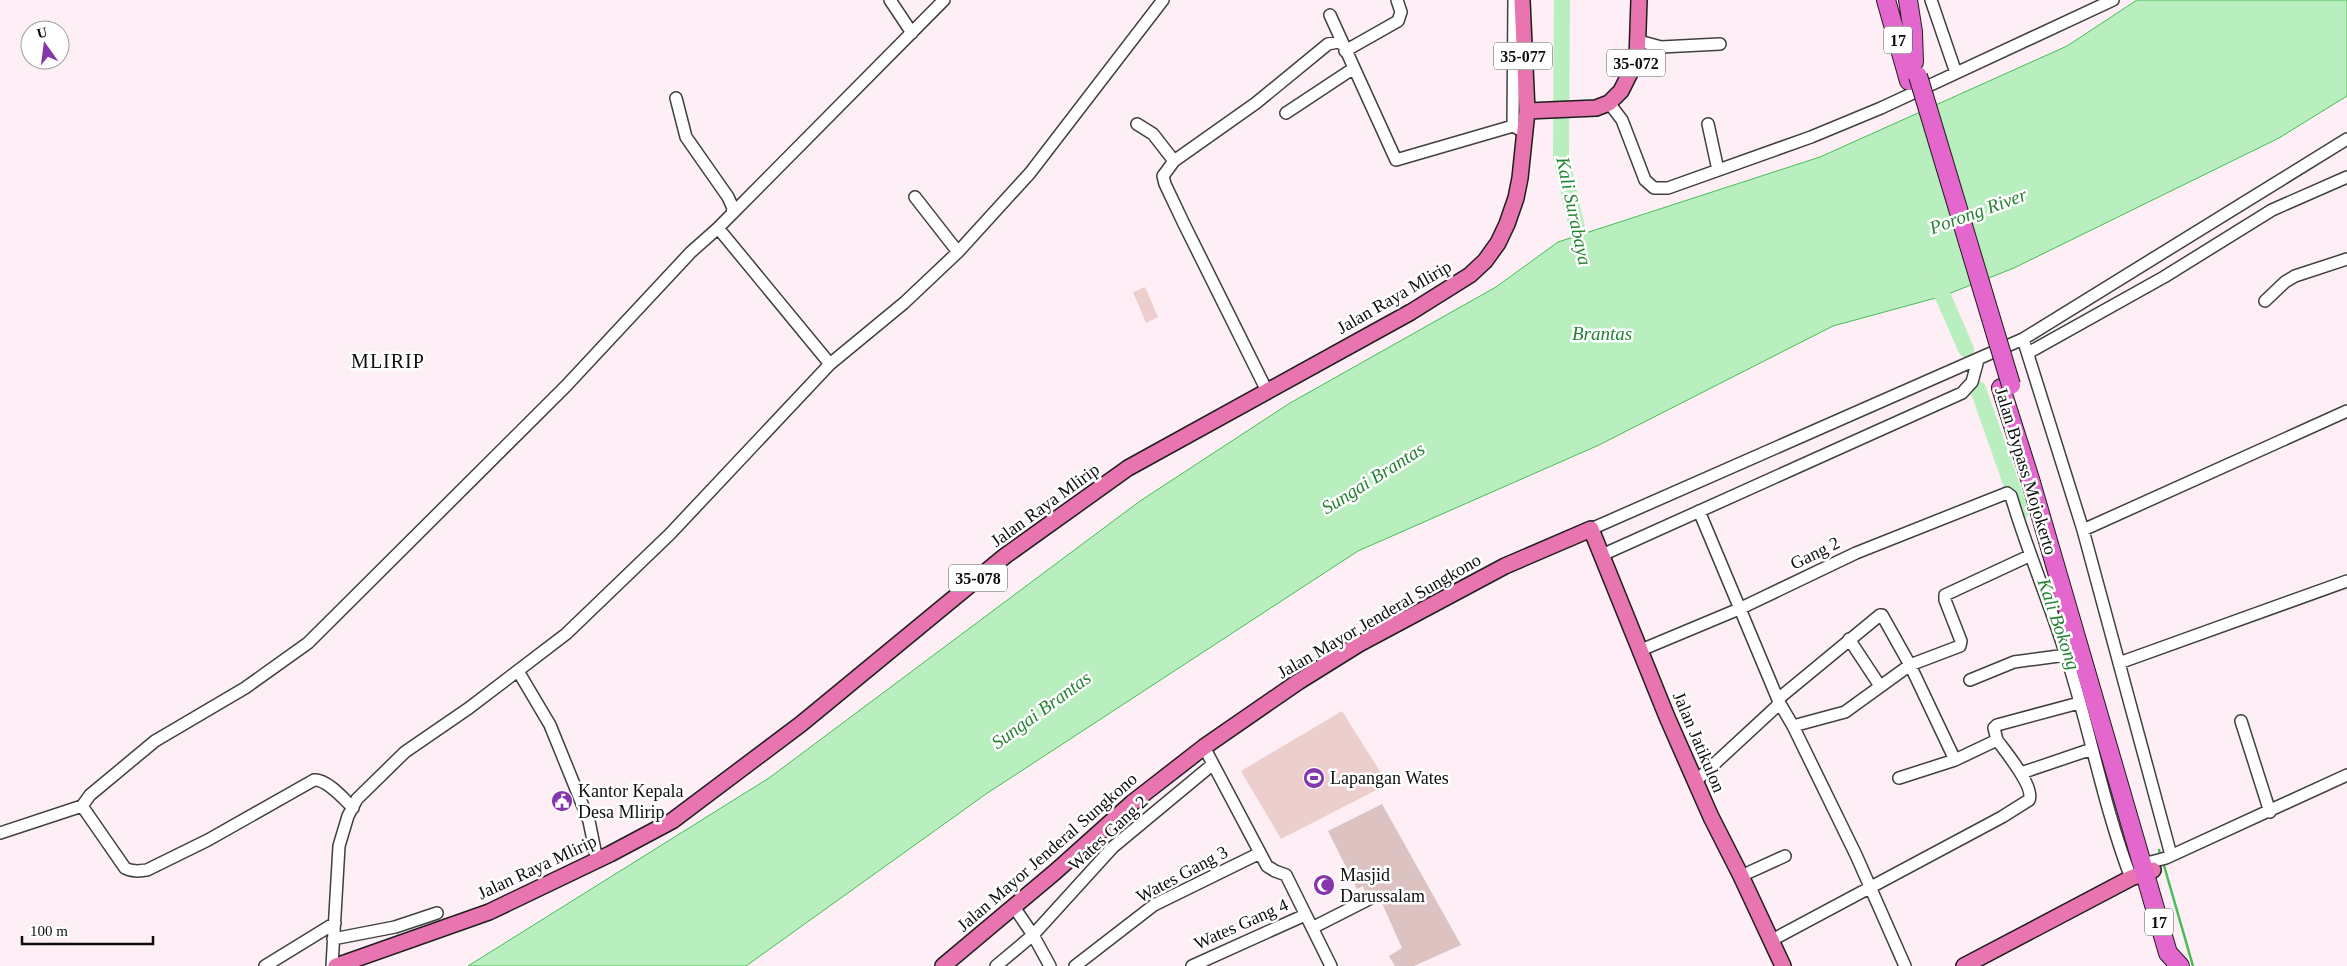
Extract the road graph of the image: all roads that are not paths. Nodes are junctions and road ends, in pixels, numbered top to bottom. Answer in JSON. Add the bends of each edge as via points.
{"nodes":[{"id":1,"x":890,"y":0,"type":"edge"},
{"id":2,"x":944,"y":0,"type":"edge"},
{"id":3,"x":1163,"y":0,"type":"edge"},
{"id":4,"x":1397,"y":0,"type":"edge"},
{"id":5,"x":1514,"y":0,"type":"edge"},
{"id":6,"x":1522,"y":0,"type":"edge"},
{"id":7,"x":1639,"y":0,"type":"edge"},
{"id":8,"x":1886,"y":0,"type":"edge"},
{"id":9,"x":1896,"y":0,"type":"edge"},
{"id":10,"x":1908,"y":0,"type":"edge"},
{"id":11,"x":1930,"y":0,"type":"edge"},
{"id":12,"x":2113,"y":0,"type":"edge"},
{"id":13,"x":1330,"y":15,"type":"dead end"},
{"id":14,"x":912,"y":33,"type":"junction"},
{"id":15,"x":1639,"y":42,"type":"junction"},
{"id":16,"x":1720,"y":44,"type":"dead end"},
{"id":17,"x":1343,"y":47,"type":"junction"},
{"id":18,"x":1354,"y":68,"type":"junction"},
{"id":19,"x":1914,"y":73,"type":"junction"},
{"id":20,"x":1956,"y":73,"type":"junction"},
{"id":21,"x":676,"y":98,"type":"dead end"},
{"id":22,"x":1603,"y":105,"type":"junction"},
{"id":23,"x":1527,"y":111,"type":"junction"},
{"id":24,"x":1286,"y":113,"type":"dead end"},
{"id":25,"x":1137,"y":124,"type":"dead end"},
{"id":26,"x":1708,"y":124,"type":"dead end"},
{"id":27,"x":1520,"y":129,"type":"junction"},
{"id":28,"x":2347,"y":140,"type":"edge"},
{"id":29,"x":1174,"y":161,"type":"junction"},
{"id":30,"x":1718,"y":170,"type":"junction"},
{"id":31,"x":2347,"y":178,"type":"edge"},
{"id":32,"x":915,"y":197,"type":"dead end"},
{"id":33,"x":732,"y":214,"type":"junction"},
{"id":34,"x":718,"y":228,"type":"junction"},
{"id":35,"x":958,"y":252,"type":"junction"},
{"id":36,"x":2347,"y":259,"type":"edge"},
{"id":37,"x":2265,"y":301,"type":"dead end"},
{"id":38,"x":2023,"y":340,"type":"junction"},
{"id":39,"x":2028,"y":352,"type":"junction"},
{"id":40,"x":1978,"y":360,"type":"junction"},
{"id":41,"x":830,"y":364,"type":"junction"},
{"id":42,"x":1267,"y":391,"type":"junction"},
{"id":43,"x":2347,"y":411,"type":"edge"},
{"id":44,"x":1699,"y":511,"type":"junction"},
{"id":45,"x":1591,"y":529,"type":"junction"},
{"id":46,"x":2083,"y":530,"type":"junction"},
{"id":47,"x":1602,"y":555,"type":"junction"},
{"id":48,"x":2029,"y":556,"type":"junction"},
{"id":49,"x":2347,"y":581,"type":"edge"},
{"id":50,"x":1739,"y":609,"type":"junction"},
{"id":51,"x":1849,"y":639,"type":"junction"},
{"id":52,"x":1641,"y":650,"type":"junction"},
{"id":53,"x":2066,"y":655,"type":"junction"},
{"id":54,"x":2119,"y":663,"type":"junction"},
{"id":55,"x":1910,"y":665,"type":"junction"},
{"id":56,"x":518,"y":671,"type":"junction"},
{"id":57,"x":1970,"y":680,"type":"dead end"},
{"id":58,"x":1880,"y":686,"type":"junction"},
{"id":59,"x":1778,"y":701,"type":"junction"},
{"id":60,"x":2079,"y":703,"type":"junction"},
{"id":61,"x":2241,"y":721,"type":"dead end"},
{"id":62,"x":1793,"y":726,"type":"junction"},
{"id":63,"x":1996,"y":740,"type":"junction"},
{"id":64,"x":1204,"y":747,"type":"junction"},
{"id":65,"x":2092,"y":750,"type":"junction"},
{"id":66,"x":1955,"y":760,"type":"junction"},
{"id":67,"x":1213,"y":764,"type":"junction"},
{"id":68,"x":2020,"y":773,"type":"junction"},
{"id":69,"x":2347,"y":775,"type":"edge"},
{"id":70,"x":1899,"y":778,"type":"dead end"},
{"id":71,"x":1696,"y":780,"type":"junction"},
{"id":72,"x":82,"y":806,"type":"junction"},
{"id":73,"x":353,"y":808,"type":"junction"},
{"id":74,"x":2270,"y":812,"type":"junction"},
{"id":75,"x":1099,"y":832,"type":"junction"},
{"id":76,"x":0,"y":833,"type":"edge"},
{"id":77,"x":1113,"y":847,"type":"junction"},
{"id":78,"x":1260,"y":853,"type":"junction"},
{"id":79,"x":1785,"y":856,"type":"dead end"},
{"id":80,"x":598,"y":860,"type":"junction"},
{"id":81,"x":2151,"y":865,"type":"junction"},
{"id":82,"x":1741,"y":876,"type":"junction"},
{"id":83,"x":1871,"y":888,"type":"junction"},
{"id":84,"x":1371,"y":898,"type":"dead end"},
{"id":85,"x":1014,"y":907,"type":"junction"},
{"id":86,"x":437,"y":913,"type":"dead end"},
{"id":87,"x":1305,"y":915,"type":"junction"},
{"id":88,"x":334,"y":923,"type":"junction"},
{"id":89,"x":1312,"y":928,"type":"junction"},
{"id":90,"x":1033,"y":935,"type":"junction"},
{"id":91,"x":333,"y":939,"type":"junction"},
{"id":92,"x":1772,"y":940,"type":"junction"},
{"id":93,"x":265,"y":966,"type":"edge"},
{"id":94,"x":332,"y":966,"type":"edge"},
{"id":95,"x":336,"y":966,"type":"edge"},
{"id":96,"x":943,"y":966,"type":"edge"},
{"id":97,"x":996,"y":966,"type":"edge"},
{"id":98,"x":1050,"y":966,"type":"edge"},
{"id":99,"x":1075,"y":966,"type":"edge"},
{"id":100,"x":1192,"y":966,"type":"edge"},
{"id":101,"x":1331,"y":966,"type":"edge"},
{"id":102,"x":1783,"y":966,"type":"edge"},
{"id":103,"x":1905,"y":966,"type":"edge"},
{"id":104,"x":1964,"y":966,"type":"edge"},
{"id":105,"x":2181,"y":966,"type":"edge"}],
"edges":[{"from":1,"to":14,"type":"street"},
{"from":2,"to":14,"type":"street"},
{"from":3,"to":35,"type":"street","via":[[1030,173]]},
{"from":4,"to":17,"type":"street","via":[[1401,12],[1398,21]]},
{"from":5,"to":27,"type":"street"},
{"from":6,"to":23,"type":"main road","number":"35-077"},
{"from":7,"to":15,"type":"main road","number":"35-072"},
{"from":8,"to":19,"type":"highway","name":"Jalan Bypass Mojokerto","number":"17"},
{"from":9,"to":19,"type":"highway","name":"Jalan Bypass Mojokerto","number":"17"},
{"from":10,"to":19,"type":"highway"},
{"from":11,"to":20,"type":"street"},
{"from":12,"to":20,"type":"street"},
{"from":13,"to":17,"type":"street"},
{"from":14,"to":33,"type":"street"},
{"from":15,"to":16,"type":"street","via":[[1661,47]]},
{"from":15,"to":22,"type":"main road","number":"35-072","via":[[1632,74],[1621,90]]},
{"from":17,"to":18,"type":"street"},
{"from":17,"to":29,"type":"street","via":[[1338,42],[1328,44],[1256,103]]},
{"from":18,"to":24,"type":"street"},
{"from":18,"to":27,"type":"street","via":[[1397,160]]},
{"from":19,"to":81,"type":"highway","name":"Jalan Bypass Mojokerto","number":"17","via":[[2030,479]]},
{"from":20,"to":30,"type":"street","via":[[1811,137]]},
{"from":21,"to":33,"type":"street","via":[[686,137],[728,197]]},
{"from":22,"to":23,"type":"main road"},
{"from":22,"to":30,"type":"street","via":[[1622,120],[1649,185],[1668,188]]},
{"from":23,"to":27,"type":"main road","name":"Jalan Raya Mlirip","number":"35-078"},
{"from":25,"to":29,"type":"street","via":[[1153,134]]},
{"from":26,"to":30,"type":"street"},
{"from":27,"to":42,"type":"main road","name":"Jalan Raya Mlirip","number":"35-078","via":[[1516,198],[1508,224],[1478,269],[1411,312]]},
{"from":28,"to":38,"type":"street"},
{"from":29,"to":42,"type":"street","via":[[1164,172],[1165,184]]},
{"from":31,"to":39,"type":"street","via":[[2272,210],[2164,276]]},
{"from":32,"to":35,"type":"street"},
{"from":33,"to":34,"type":"street"},
{"from":34,"to":41,"type":"street"},
{"from":34,"to":72,"type":"street","via":[[691,252],[559,393],[308,643],[245,688],[154,741],[90,795]]},
{"from":35,"to":41,"type":"street","via":[[904,303]]},
{"from":36,"to":37,"type":"street","via":[[2295,276]]},
{"from":38,"to":39,"type":"street"},
{"from":38,"to":40,"type":"street"},
{"from":39,"to":46,"type":"street"},
{"from":40,"to":44,"type":"street","via":[[1972,382],[1962,393]]},
{"from":40,"to":45,"type":"street"},
{"from":41,"to":56,"type":"street","via":[[670,534],[566,634]]},
{"from":42,"to":80,"type":"main road","name":"Jalan Raya Mlirip","number":"35-078","via":[[1128,468],[1097,489],[1004,556],[801,724],[699,802],[672,821]]},
{"from":43,"to":46,"type":"street"},
{"from":44,"to":47,"type":"street"},
{"from":44,"to":50,"type":"street"},
{"from":45,"to":47,"type":"main road","name":"Jalan Jatikulon"},
{"from":45,"to":64,"type":"main road","name":"Jalan Mayor Jenderal Sungkono","via":[[1504,566],[1359,644]]},
{"from":46,"to":54,"type":"street"},
{"from":47,"to":52,"type":"main road","name":"Jalan Jatikulon"},
{"from":48,"to":50,"type":"street","name":"Gang 2","via":[[2011,496],[2007,493],[1856,553]]},
{"from":48,"to":53,"type":"street"},
{"from":48,"to":55,"type":"street","via":[[1947,593],[1944,597],[1961,644]]},
{"from":49,"to":54,"type":"street"},
{"from":50,"to":52,"type":"street","name":"Gang 2"},
{"from":50,"to":59,"type":"street"},
{"from":51,"to":55,"type":"street","via":[[1882,615]]},
{"from":51,"to":58,"type":"street"},
{"from":51,"to":59,"type":"street"},
{"from":52,"to":71,"type":"main road","name":"Jalan Jatikulon"},
{"from":53,"to":57,"type":"street","via":[[2014,662]]},
{"from":53,"to":60,"type":"street"},
{"from":54,"to":81,"type":"street"},
{"from":55,"to":58,"type":"street"},
{"from":55,"to":66,"type":"street"},
{"from":56,"to":73,"type":"street","via":[[405,752],[365,790]]},
{"from":56,"to":80,"type":"street","via":[[550,725],[589,822]]},
{"from":58,"to":62,"type":"street","via":[[1845,712]]},
{"from":59,"to":62,"type":"street"},
{"from":59,"to":71,"type":"street","via":[[1776,707]]},
{"from":60,"to":63,"type":"street","via":[[1997,725],[1994,728]]},
{"from":60,"to":65,"type":"street"},
{"from":61,"to":74,"type":"street"},
{"from":62,"to":83,"type":"street"},
{"from":63,"to":66,"type":"street"},
{"from":63,"to":68,"type":"street"},
{"from":64,"to":67,"type":"street"},
{"from":64,"to":75,"type":"main road","name":"Jalan Mayor Jenderal Sungkono"},
{"from":65,"to":68,"type":"street"},
{"from":65,"to":81,"type":"street","via":[[2114,833]]},
{"from":66,"to":70,"type":"street"},
{"from":67,"to":77,"type":"street","name":"Wates Gang 2"},
{"from":67,"to":78,"type":"street"},
{"from":68,"to":83,"type":"street","via":[[2030,792],[2029,800]]},
{"from":69,"to":74,"type":"street"},
{"from":71,"to":82,"type":"main road","name":"Jalan Jatikulon"},
{"from":72,"to":73,"type":"street","via":[[130,871],[146,870],[208,840],[314,780],[325,784]]},
{"from":72,"to":76,"type":"street"},
{"from":73,"to":88,"type":"street","via":[[340,846]]},
{"from":74,"to":81,"type":"street"},
{"from":75,"to":77,"type":"street"},
{"from":75,"to":85,"type":"main road","name":"Jalan Mayor Jenderal Sungkono"},
{"from":77,"to":90,"type":"street","name":"Wates Gang 2"},
{"from":78,"to":87,"type":"street","via":[[1267,866],[1286,875]]},
{"from":78,"to":99,"type":"street","name":"Wates Gang 3","via":[[1154,905]]},
{"from":79,"to":82,"type":"street"},
{"from":80,"to":95,"type":"main road","name":"Jalan Raya Mlirip","number":"35-078","via":[[489,912]]},
{"from":81,"to":104,"type":"main road"},
{"from":81,"to":105,"type":"highway","name":"Jalan Bypass Mojokerto","number":"17"},
{"from":82,"to":92,"type":"main road","name":"Jalan Jatikulon"},
{"from":83,"to":92,"type":"street"},
{"from":83,"to":103,"type":"street"},
{"from":84,"to":89,"type":"street"},
{"from":85,"to":90,"type":"street"},
{"from":85,"to":96,"type":"main road","name":"Jalan Mayor Jenderal Sungkono"},
{"from":86,"to":91,"type":"street","via":[[395,927]]},
{"from":87,"to":89,"type":"street"},
{"from":87,"to":100,"type":"street","name":"Wates Gang 4"},
{"from":88,"to":91,"type":"street"},
{"from":88,"to":93,"type":"street"},
{"from":89,"to":101,"type":"street"},
{"from":90,"to":97,"type":"street","name":"Wates Gang 2"},
{"from":90,"to":98,"type":"street"},
{"from":91,"to":94,"type":"street"},
{"from":92,"to":102,"type":"main road","name":"Jalan Jatikulon"}]}
